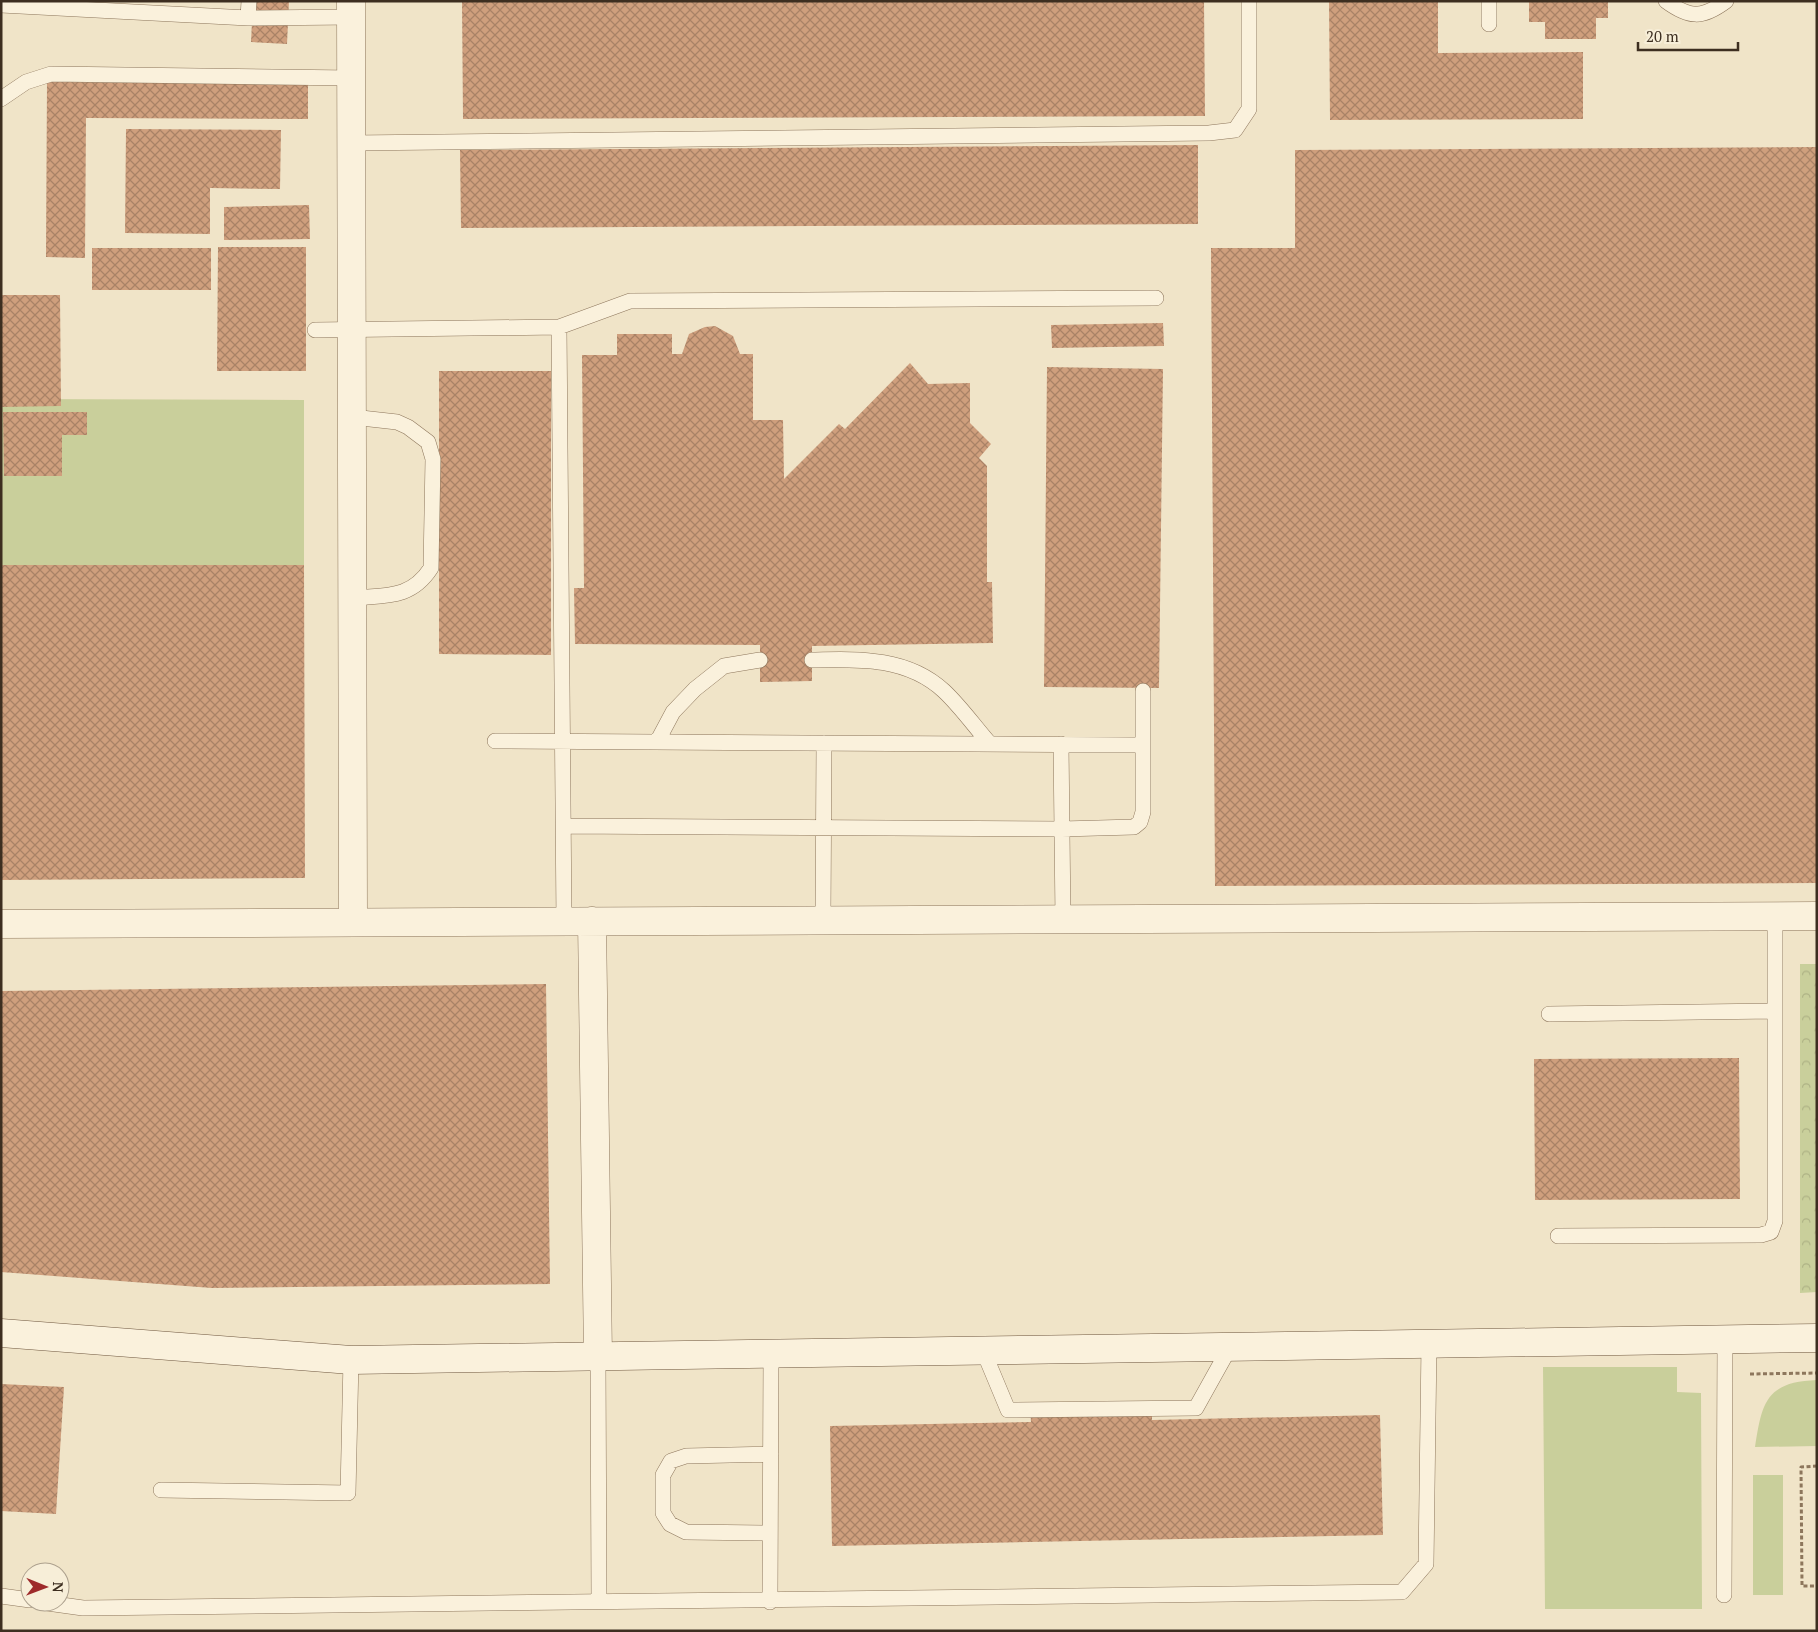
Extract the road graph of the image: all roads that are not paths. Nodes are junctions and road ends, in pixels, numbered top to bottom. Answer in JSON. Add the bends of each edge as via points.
{"nodes":[{"id":1,"x":249,"y":1,"type":"edge"},
{"id":2,"x":1249,"y":1,"type":"edge"},
{"id":3,"x":1489,"y":1,"type":"edge"},
{"id":4,"x":1666,"y":1,"type":"edge"},
{"id":5,"x":1726,"y":1,"type":"edge"},
{"id":6,"x":1,"y":4,"type":"edge"},
{"id":7,"x":161,"y":8,"type":"edge"},
{"id":8,"x":351,"y":9,"type":"edge"},
{"id":9,"x":248,"y":18,"type":"junction"},
{"id":10,"x":1489,"y":24,"type":"dead end"},
{"id":11,"x":351,"y":78,"type":"junction"},
{"id":12,"x":1,"y":99,"type":"edge"},
{"id":13,"x":352,"y":143,"type":"junction"},
{"id":14,"x":1156,"y":298,"type":"dead end"},
{"id":15,"x":559,"y":327,"type":"junction"},
{"id":16,"x":315,"y":330,"type":"dead end"},
{"id":17,"x":352,"y":330,"type":"junction"},
{"id":18,"x":352,"y":417,"type":"junction"},
{"id":19,"x":353,"y":598,"type":"junction"},
{"id":20,"x":760,"y":660,"type":"dead end"},
{"id":21,"x":812,"y":660,"type":"dead end"},
{"id":22,"x":1143,"y":691,"type":"dead end"},
{"id":23,"x":495,"y":741,"type":"dead end"},
{"id":24,"x":563,"y":742,"type":"junction"},
{"id":25,"x":657,"y":742,"type":"junction"},
{"id":26,"x":824,"y":743,"type":"junction"},
{"id":27,"x":990,"y":744,"type":"junction"},
{"id":28,"x":1061,"y":744,"type":"junction"},
{"id":29,"x":1142,"y":745,"type":"junction"},
{"id":30,"x":564,"y":826,"type":"junction"},
{"id":31,"x":824,"y":827,"type":"junction"},
{"id":32,"x":1062,"y":829,"type":"junction"},
{"id":33,"x":1775,"y":916,"type":"junction"},
{"id":34,"x":1817,"y":916,"type":"edge"},
{"id":35,"x":1063,"y":919,"type":"junction"},
{"id":36,"x":823,"y":920,"type":"junction"},
{"id":37,"x":564,"y":921,"type":"junction"},
{"id":38,"x":592,"y":921,"type":"junction"},
{"id":39,"x":353,"y":922,"type":"junction"},
{"id":40,"x":1,"y":924,"type":"edge"},
{"id":41,"x":1774,"y":1011,"type":"junction"},
{"id":42,"x":1549,"y":1014,"type":"dead end"},
{"id":43,"x":1558,"y":1236,"type":"dead end"},
{"id":44,"x":1,"y":1333,"type":"edge"},
{"id":45,"x":1817,"y":1338,"type":"edge"},
{"id":46,"x":1725,"y":1339,"type":"junction"},
{"id":47,"x":1429,"y":1344,"type":"junction"},
{"id":48,"x":1230,"y":1347,"type":"junction"},
{"id":49,"x":983,"y":1350,"type":"junction"},
{"id":50,"x":771,"y":1354,"type":"junction"},
{"id":51,"x":598,"y":1356,"type":"junction"},
{"id":52,"x":352,"y":1360,"type":"junction"},
{"id":53,"x":771,"y":1454,"type":"junction"},
{"id":54,"x":160,"y":1490,"type":"dead end"},
{"id":55,"x":770,"y":1532,"type":"junction"},
{"id":56,"x":1724,"y":1595,"type":"dead end"},
{"id":57,"x":1,"y":1596,"type":"edge"},
{"id":58,"x":20,"y":1599,"type":"edge"},
{"id":59,"x":599,"y":1601,"type":"junction"},
{"id":60,"x":770,"y":1602,"type":"junction"},
{"id":61,"x":70,"y":1606,"type":"edge"}],
"edges":[{"from":1,"to":9,"type":"lane"},
{"from":2,"to":13,"type":"lane","via":[[1249,109],[1235,130],[1209,133]]},
{"from":3,"to":10,"type":"lane"},
{"from":4,"to":5,"type":"lane","via":[[1682,13],[1700,15]]},
{"from":6,"to":7,"type":"lane"},
{"from":7,"to":9,"type":"lane"},
{"from":8,"to":9,"type":"lane"},
{"from":8,"to":11,"type":"street"},
{"from":11,"to":12,"type":"lane","via":[[51,74],[26,82]]},
{"from":11,"to":13,"type":"street"},
{"from":13,"to":17,"type":"street"},
{"from":14,"to":15,"type":"lane","via":[[630,301]]},
{"from":15,"to":17,"type":"lane"},
{"from":15,"to":24,"type":"lane"},
{"from":16,"to":17,"type":"lane"},
{"from":17,"to":18,"type":"street"},
{"from":18,"to":19,"type":"street"},
{"from":18,"to":19,"type":"lane","via":[[397,422],[408,427],[428,442],[433,460],[431,568],[424,580],[401,594]]},
{"from":19,"to":39,"type":"street"},
{"from":20,"to":25,"type":"lane","via":[[724,666],[695,689],[673,712]]},
{"from":21,"to":27,"type":"lane","via":[[889,662],[920,674],[944,691]]},
{"from":22,"to":29,"type":"lane"},
{"from":23,"to":24,"type":"lane"},
{"from":24,"to":25,"type":"lane"},
{"from":24,"to":30,"type":"lane"},
{"from":25,"to":26,"type":"lane"},
{"from":26,"to":27,"type":"lane"},
{"from":26,"to":31,"type":"lane"},
{"from":27,"to":28,"type":"lane"},
{"from":28,"to":29,"type":"lane"},
{"from":28,"to":32,"type":"lane"},
{"from":29,"to":32,"type":"lane","via":[[1143,812],[1140,822],[1134,827]]},
{"from":30,"to":31,"type":"lane"},
{"from":30,"to":37,"type":"lane"},
{"from":31,"to":32,"type":"lane"},
{"from":31,"to":36,"type":"lane"},
{"from":32,"to":35,"type":"lane"},
{"from":33,"to":34,"type":"street"},
{"from":33,"to":35,"type":"street"},
{"from":33,"to":41,"type":"lane"},
{"from":35,"to":36,"type":"street"},
{"from":36,"to":38,"type":"street"},
{"from":37,"to":38,"type":"street"},
{"from":37,"to":39,"type":"street"},
{"from":38,"to":51,"type":"street"},
{"from":39,"to":40,"type":"street"},
{"from":41,"to":42,"type":"lane"},
{"from":41,"to":43,"type":"lane","via":[[1775,1221],[1771,1232],[1761,1235]]},
{"from":44,"to":52,"type":"street"},
{"from":45,"to":46,"type":"street"},
{"from":46,"to":47,"type":"street"},
{"from":46,"to":56,"type":"lane"},
{"from":47,"to":48,"type":"street"},
{"from":47,"to":60,"type":"lane","via":[[1426,1564],[1402,1592]]},
{"from":48,"to":49,"type":"street"},
{"from":48,"to":49,"type":"lane","via":[[1196,1408],[1008,1410]]},
{"from":49,"to":50,"type":"street"},
{"from":50,"to":51,"type":"street"},
{"from":50,"to":53,"type":"lane"},
{"from":51,"to":52,"type":"street"},
{"from":51,"to":59,"type":"lane"},
{"from":52,"to":54,"type":"lane","via":[[348,1492]]},
{"from":53,"to":55,"type":"lane"},
{"from":53,"to":55,"type":"lane","via":[[686,1456],[671,1461],[663,1475],[663,1513],[670,1524],[686,1532]]},
{"from":55,"to":60,"type":"lane"},
{"from":57,"to":58,"type":"lane"},
{"from":59,"to":60,"type":"lane"},
{"from":59,"to":61,"type":"lane"}]}
